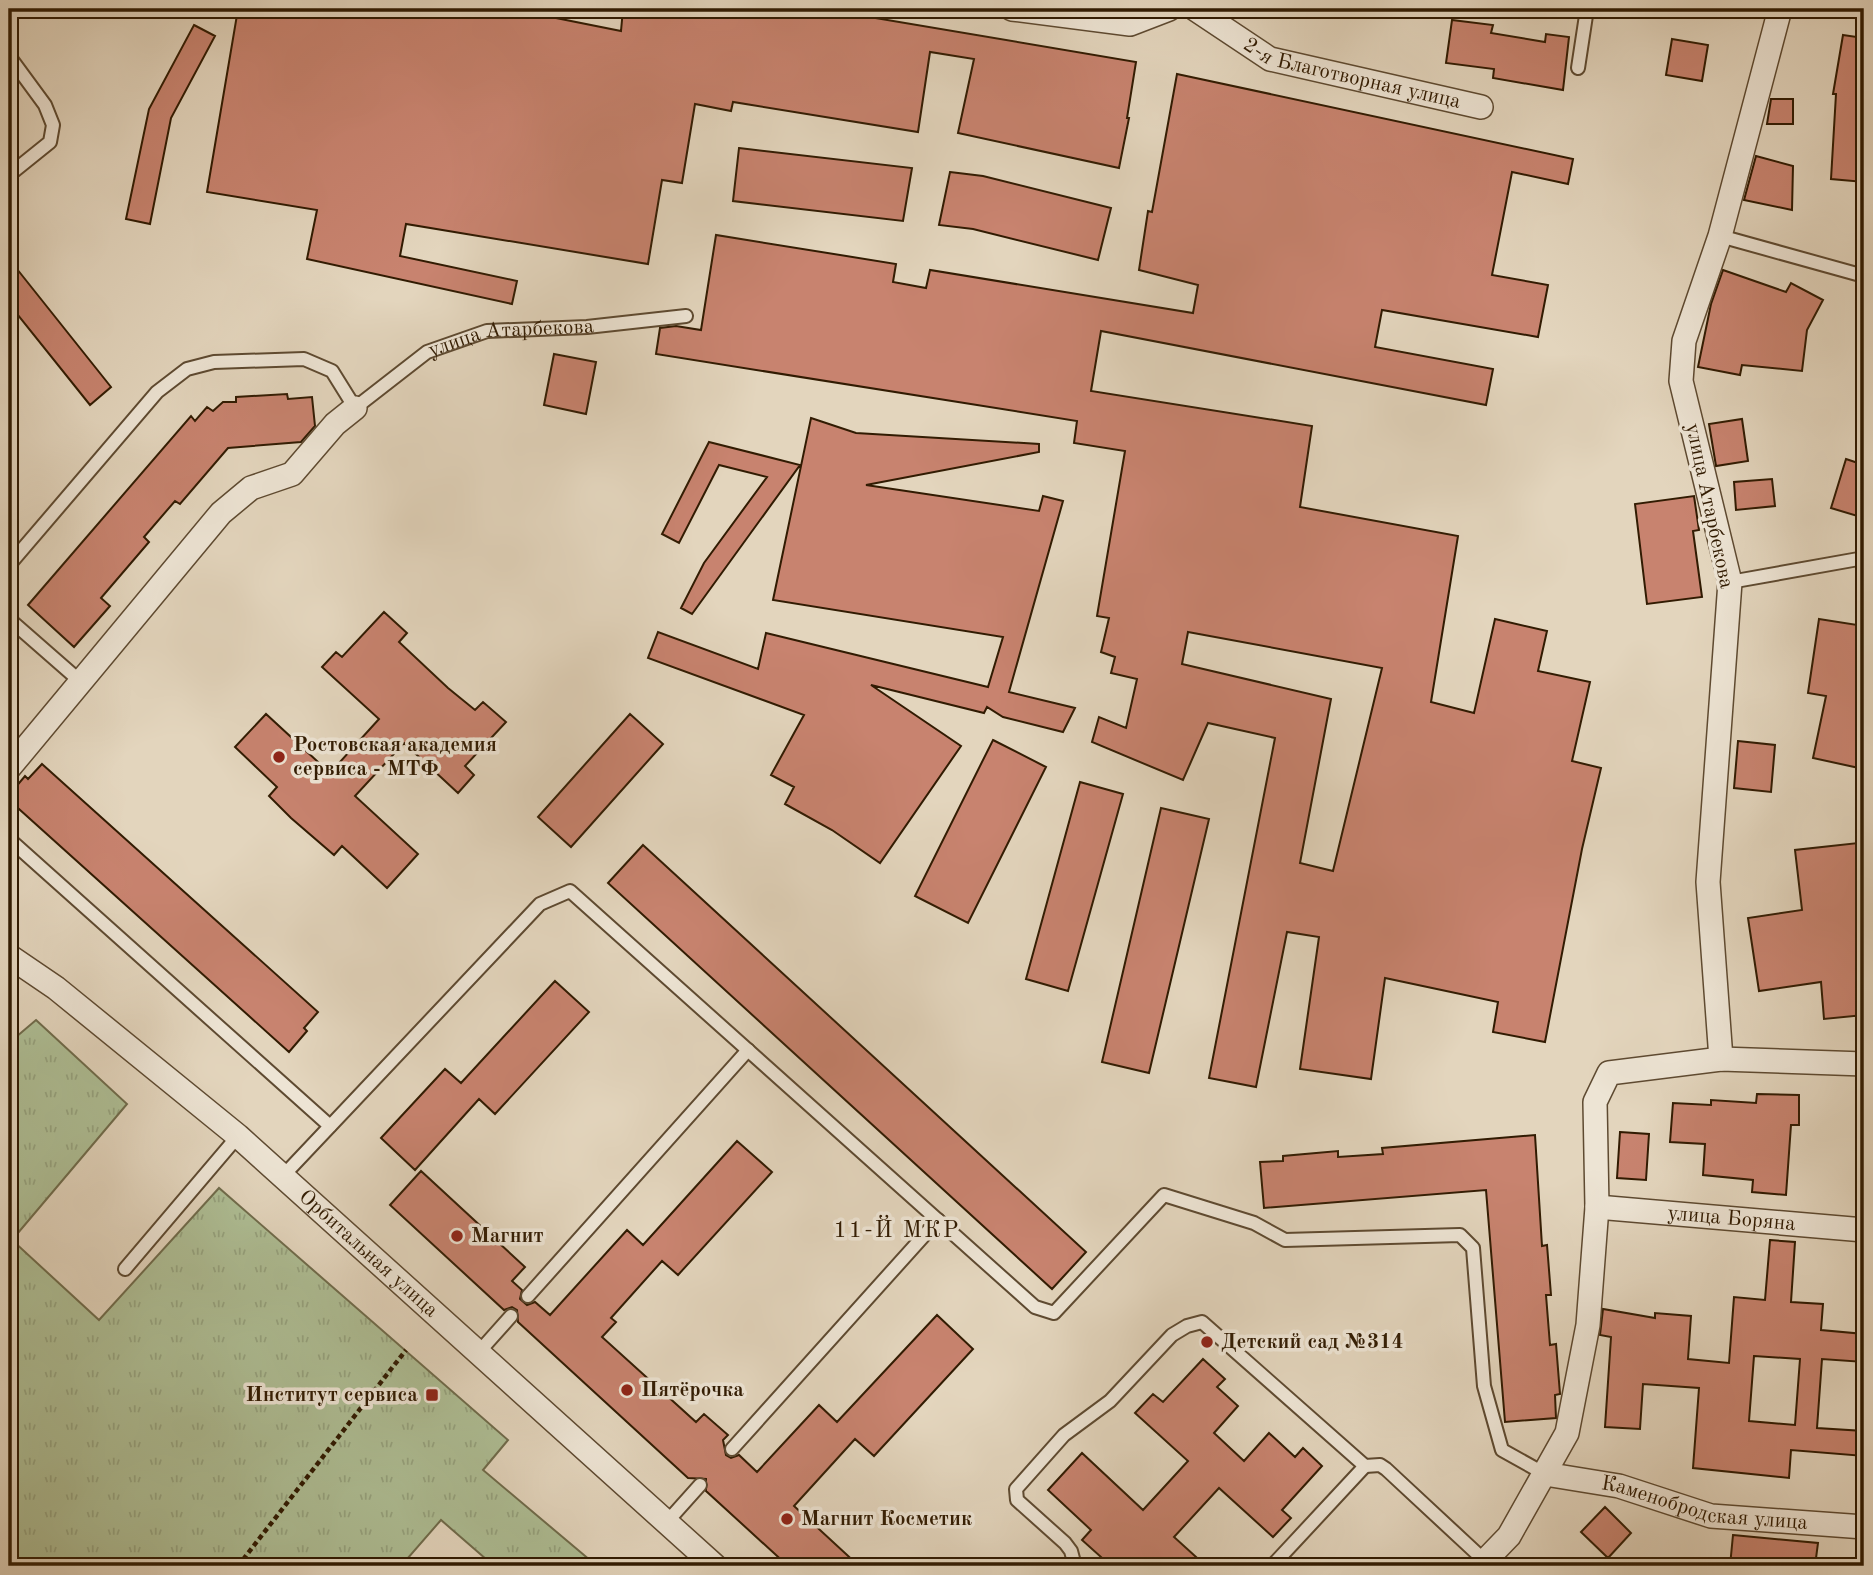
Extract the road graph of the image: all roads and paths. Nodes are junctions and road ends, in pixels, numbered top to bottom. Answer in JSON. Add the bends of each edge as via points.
{"nodes":[{"id":1,"x":1012,"y":9,"type":"edge"},
{"id":2,"x":1169,"y":9,"type":"edge"},
{"id":3,"x":1195,"y":9,"type":"edge"},
{"id":4,"x":1587,"y":9,"type":"edge"},
{"id":5,"x":1780,"y":9,"type":"edge"},
{"id":6,"x":9,"y":56,"type":"edge"},
{"id":7,"x":1578,"y":68,"type":"dead end"},
{"id":8,"x":1481,"y":107,"type":"dead end"},
{"id":9,"x":9,"y":175,"type":"edge"},
{"id":10,"x":1720,"y":236,"type":"junction"},
{"id":11,"x":1864,"y":276,"type":"edge"},
{"id":12,"x":686,"y":316,"type":"dead end"},
{"id":13,"x":355,"y":408,"type":"junction"},
{"id":14,"x":1864,"y":558,"type":"edge"},
{"id":15,"x":9,"y":565,"type":"edge"},
{"id":16,"x":1730,"y":582,"type":"junction"},
{"id":17,"x":9,"y":619,"type":"edge"},
{"id":18,"x":81,"y":682,"type":"junction"},
{"id":19,"x":9,"y":768,"type":"edge"},
{"id":20,"x":9,"y":838,"type":"edge"},
{"id":21,"x":9,"y":956,"type":"edge"},
{"id":22,"x":748,"y":1050,"type":"junction"},
{"id":23,"x":1721,"y":1059,"type":"junction"},
{"id":24,"x":1864,"y":1064,"type":"edge"},
{"id":25,"x":330,"y":1126,"type":"junction"},
{"id":26,"x":238,"y":1136,"type":"junction"},
{"id":27,"x":283,"y":1176,"type":"junction"},
{"id":28,"x":1597,"y":1207,"type":"junction"},
{"id":29,"x":939,"y":1220,"type":"junction"},
{"id":30,"x":1864,"y":1230,"type":"edge"},
{"id":31,"x":125,"y":1269,"type":"dead end"},
{"id":32,"x":528,"y":1296,"type":"dead end"},
{"id":33,"x":511,"y":1316,"type":"dead end"},
{"id":34,"x":406,"y":1350,"type":"dead end"},
{"id":35,"x":478,"y":1353,"type":"junction"},
{"id":36,"x":732,"y":1449,"type":"dead end"},
{"id":37,"x":1364,"y":1465,"type":"junction"},
{"id":38,"x":1545,"y":1474,"type":"junction"},
{"id":39,"x":700,"y":1485,"type":"dead end"},
{"id":40,"x":666,"y":1522,"type":"junction"},
{"id":41,"x":1864,"y":1527,"type":"edge"},
{"id":42,"x":1482,"y":1563,"type":"edge"},
{"id":43,"x":238,"y":1566,"type":"edge"},
{"id":44,"x":715,"y":1566,"type":"edge"},
{"id":45,"x":1075,"y":1566,"type":"edge"},
{"id":46,"x":1272,"y":1566,"type":"edge"}],
"edges":[{"from":1,"to":2,"type":"street","via":[[1130,24]]},
{"from":3,"to":8,"type":"street","name":"2-я Благотворная улица","via":[[1270,59]]},
{"from":4,"to":7,"type":"lane"},
{"from":5,"to":10,"type":"street","name":"улица Атарбекова"},
{"from":6,"to":9,"type":"lane","via":[[45,105],[53,125],[50,142]]},
{"from":10,"to":11,"type":"lane"},
{"from":10,"to":16,"type":"street","name":"улица Атарбекова","via":[[1684,341],[1681,381]]},
{"from":12,"to":13,"type":"lane","name":"улица Атарбекова","via":[[587,327],[487,331],[427,352]]},
{"from":13,"to":15,"type":"lane","via":[[332,371],[304,359],[214,362],[187,369],[157,392]]},
{"from":13,"to":18,"type":"street","via":[[292,474],[251,488],[221,513]]},
{"from":14,"to":16,"type":"lane"},
{"from":16,"to":23,"type":"street","name":"улица Атарбекова","via":[[1709,881]]},
{"from":17,"to":18,"type":"lane"},
{"from":18,"to":19,"type":"street"},
{"from":20,"to":25,"type":"lane"},
{"from":21,"to":26,"type":"street","name":"Орбитальная улица","via":[[56,988]]},
{"from":22,"to":25,"type":"lane","via":[[570,891],[540,904]]},
{"from":22,"to":29,"type":"lane"},
{"from":22,"to":32,"type":"lane"},
{"from":23,"to":24,"type":"street"},
{"from":23,"to":28,"type":"street","via":[[1609,1073],[1595,1102]]},
{"from":25,"to":27,"type":"lane"},
{"from":26,"to":27,"type":"street","name":"Орбитальная улица"},
{"from":26,"to":31,"type":"lane"},
{"from":27,"to":35,"type":"street","name":"Орбитальная улица"},
{"from":28,"to":30,"type":"street","name":"улица Боряна"},
{"from":28,"to":38,"type":"street","via":[[1588,1325],[1567,1433]]},
{"from":29,"to":36,"type":"lane"},
{"from":29,"to":38,"type":"lane","via":[[1035,1307],[1054,1313],[1164,1195],[1254,1223],[1285,1240],[1460,1235],[1473,1248],[1484,1385],[1502,1450]]},
{"from":33,"to":35,"type":"lane"},
{"from":34,"to":43,"type":"path"},
{"from":35,"to":40,"type":"street","name":"Орбитальная улица"},
{"from":37,"to":42,"type":"lane","via":[[1386,1469]]},
{"from":37,"to":45,"type":"lane","via":[[1207,1325],[1196,1322],[1172,1335],[1110,1401],[1064,1435],[1016,1489],[1017,1500],[1071,1550]]},
{"from":37,"to":46,"type":"lane"},
{"from":38,"to":41,"type":"street","name":"Каменобродская улица","via":[[1619,1486],[1711,1516]]},
{"from":38,"to":42,"type":"street","via":[[1509,1536]]},
{"from":39,"to":40,"type":"lane"},
{"from":40,"to":44,"type":"street","name":"Орбитальная улица"}]}
